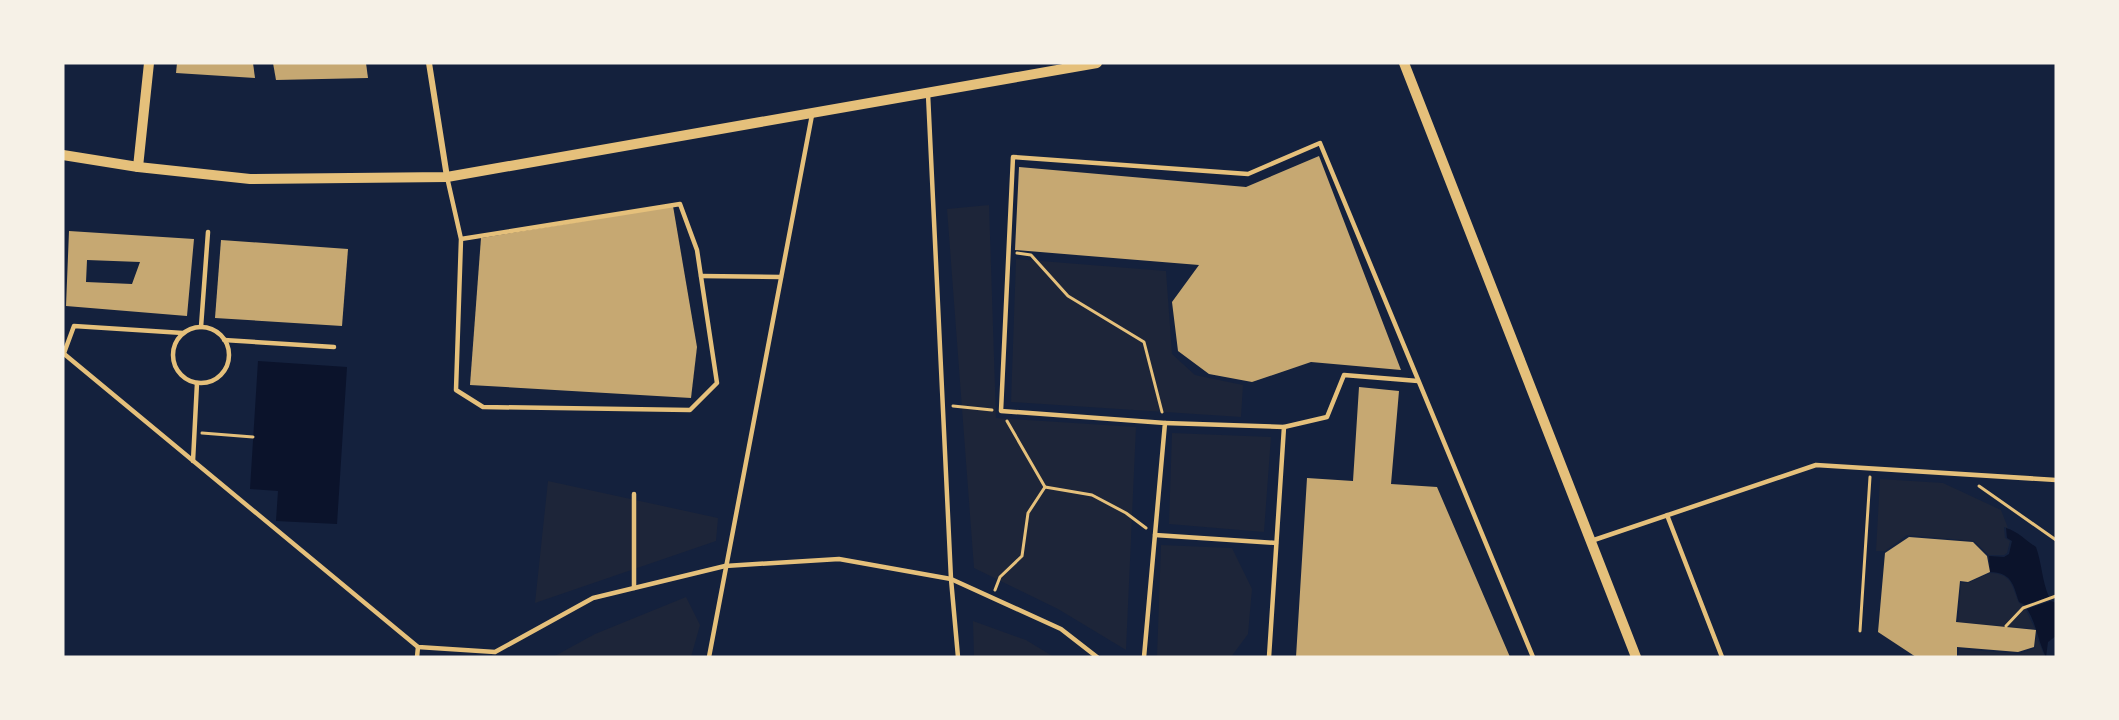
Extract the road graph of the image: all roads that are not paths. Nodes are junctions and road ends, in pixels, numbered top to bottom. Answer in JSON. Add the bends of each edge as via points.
{"nodes":[{"id":1,"x":149,"y":63,"type":"edge"},
{"id":2,"x":429,"y":63,"type":"edge"},
{"id":3,"x":1097,"y":63,"type":"edge"},
{"id":4,"x":1404,"y":63,"type":"edge"},
{"id":5,"x":928,"y":94,"type":"junction"},
{"id":6,"x":813,"y":112,"type":"junction"},
{"id":7,"x":63,"y":155,"type":"edge"},
{"id":8,"x":138,"y":167,"type":"junction"},
{"id":9,"x":447,"y":177,"type":"junction"},
{"id":10,"x":208,"y":232,"type":"dead end"},
{"id":11,"x":461,"y":239,"type":"junction"},
{"id":12,"x":701,"y":276,"type":"junction"},
{"id":13,"x":781,"y":277,"type":"junction"},
{"id":14,"x":201,"y":327,"type":"junction"},
{"id":15,"x":183,"y":333,"type":"junction"},
{"id":16,"x":224,"y":340,"type":"junction"},
{"id":17,"x":334,"y":347,"type":"dead end"},
{"id":18,"x":63,"y":353,"type":"edge"},
{"id":19,"x":1418,"y":381,"type":"junction"},
{"id":20,"x":197,"y":383,"type":"junction"},
{"id":21,"x":1165,"y":423,"type":"junction"},
{"id":22,"x":1284,"y":427,"type":"junction"},
{"id":23,"x":193,"y":460,"type":"junction"},
{"id":24,"x":2056,"y":480,"type":"edge"},
{"id":25,"x":634,"y":494,"type":"dead end"},
{"id":26,"x":1667,"y":515,"type":"junction"},
{"id":27,"x":1155,"y":535,"type":"junction"},
{"id":28,"x":1591,"y":541,"type":"junction"},
{"id":29,"x":1276,"y":543,"type":"junction"},
{"id":30,"x":726,"y":566,"type":"junction"},
{"id":31,"x":951,"y":579,"type":"junction"},
{"id":32,"x":634,"y":588,"type":"junction"},
{"id":33,"x":417,"y":647,"type":"junction"},
{"id":34,"x":494,"y":655,"type":"edge"},
{"id":35,"x":417,"y":657,"type":"edge"},
{"id":36,"x":709,"y":657,"type":"edge"},
{"id":37,"x":958,"y":657,"type":"edge"},
{"id":38,"x":1096,"y":657,"type":"edge"},
{"id":39,"x":1144,"y":657,"type":"edge"},
{"id":40,"x":1269,"y":657,"type":"edge"},
{"id":41,"x":1533,"y":657,"type":"edge"},
{"id":42,"x":1636,"y":657,"type":"edge"},
{"id":43,"x":1722,"y":657,"type":"edge"}],
"edges":[{"from":1,"to":8,"type":"street"},
{"from":2,"to":9,"type":"street"},
{"from":3,"to":5,"type":"street"},
{"from":4,"to":28,"type":"street"},
{"from":5,"to":6,"type":"street"},
{"from":5,"to":31,"type":"lane"},
{"from":6,"to":9,"type":"street"},
{"from":6,"to":13,"type":"lane"},
{"from":7,"to":8,"type":"street"},
{"from":8,"to":9,"type":"street","via":[[250,179]]},
{"from":9,"to":11,"type":"lane"},
{"from":10,"to":14,"type":"lane"},
{"from":11,"to":12,"type":"lane","via":[[680,204],[697,250]]},
{"from":11,"to":12,"type":"lane","via":[[456,390],[483,407],[690,410],[717,383]]},
{"from":12,"to":13,"type":"lane"},
{"from":13,"to":30,"type":"lane"},
{"from":14,"to":15,"type":"lane"},
{"from":14,"to":16,"type":"lane","via":[[218,333]]},
{"from":15,"to":18,"type":"lane","via":[[74,326]]},
{"from":15,"to":20,"type":"lane","via":[[173,349],[175,368]]},
{"from":16,"to":17,"type":"lane"},
{"from":16,"to":20,"type":"lane","via":[[229,357],[227,366],[215,380]]},
{"from":18,"to":23,"type":"lane"},
{"from":19,"to":21,"type":"lane","via":[[1320,143],[1248,174],[1013,157],[1000,411]]},
{"from":19,"to":22,"type":"lane","via":[[1344,375],[1327,417]]},
{"from":19,"to":41,"type":"lane"},
{"from":20,"to":23,"type":"lane"},
{"from":21,"to":22,"type":"lane"},
{"from":21,"to":27,"type":"lane"},
{"from":22,"to":29,"type":"lane"},
{"from":23,"to":33,"type":"lane"},
{"from":24,"to":26,"type":"lane","via":[[1816,465]]},
{"from":25,"to":32,"type":"lane"},
{"from":26,"to":28,"type":"lane"},
{"from":26,"to":43,"type":"lane"},
{"from":27,"to":29,"type":"lane"},
{"from":27,"to":39,"type":"lane"},
{"from":28,"to":42,"type":"street"},
{"from":29,"to":40,"type":"lane"},
{"from":30,"to":31,"type":"lane","via":[[839,559]]},
{"from":30,"to":32,"type":"lane"},
{"from":30,"to":36,"type":"lane"},
{"from":31,"to":37,"type":"lane"},
{"from":31,"to":38,"type":"lane","via":[[1061,629]]},
{"from":32,"to":34,"type":"lane","via":[[593,598]]},
{"from":33,"to":34,"type":"lane"},
{"from":33,"to":35,"type":"lane"}]}
